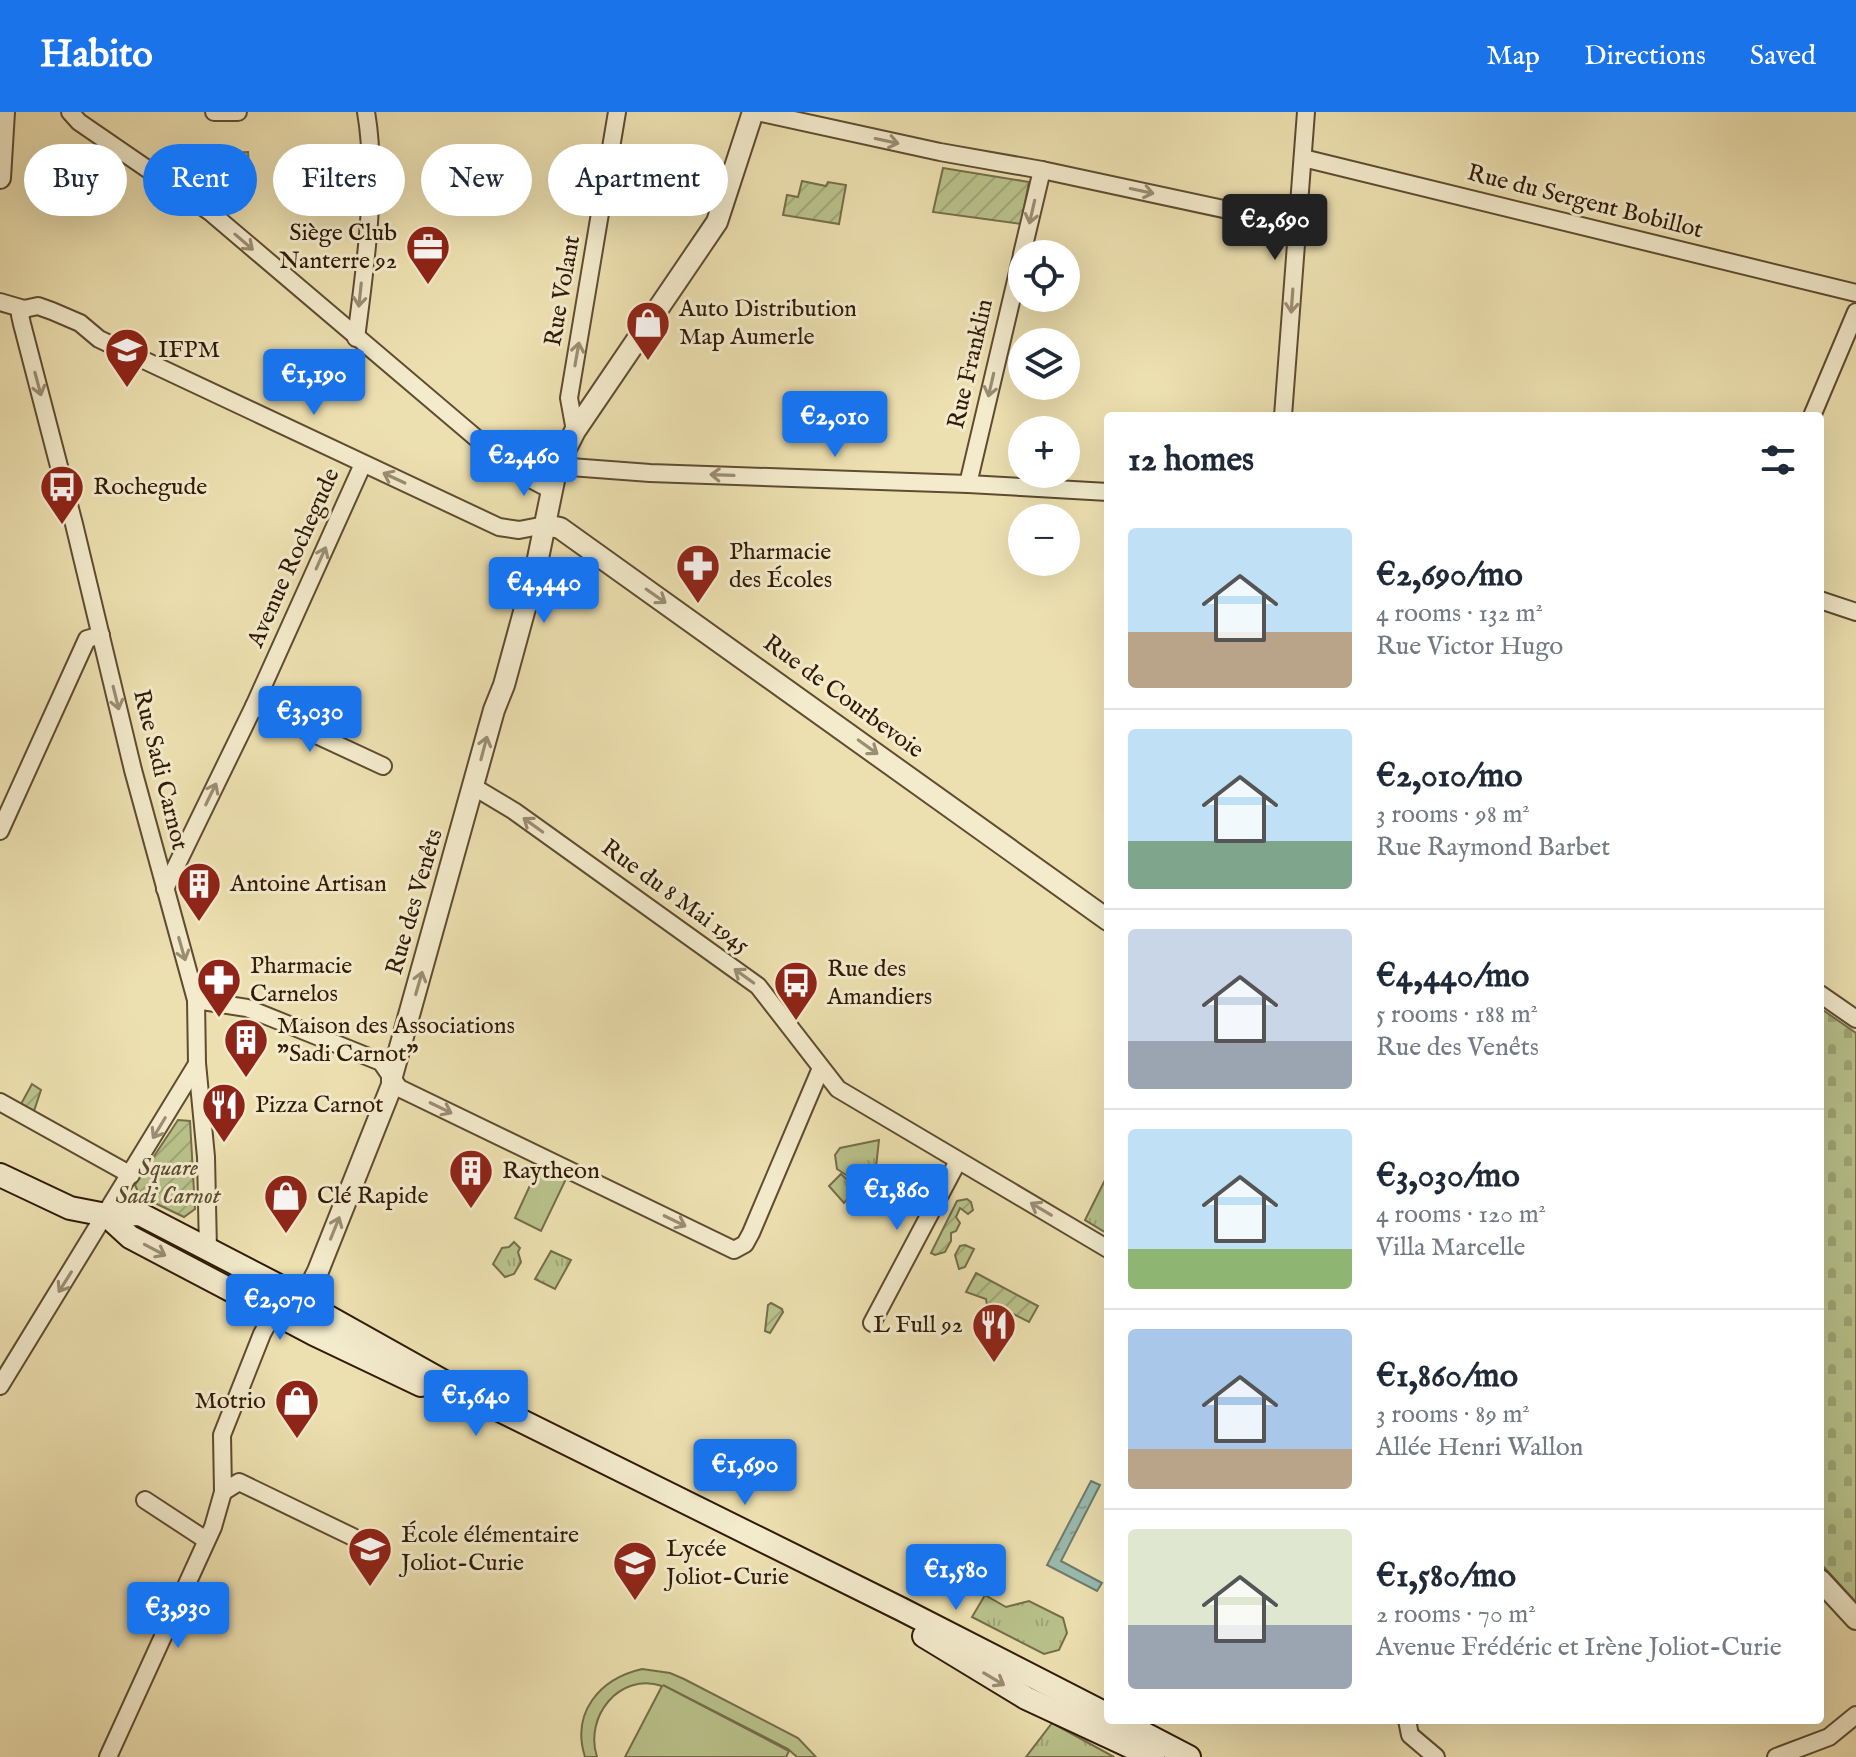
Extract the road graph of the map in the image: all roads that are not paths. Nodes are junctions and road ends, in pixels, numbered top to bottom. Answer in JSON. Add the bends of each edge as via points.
{"nodes":[{"id":1,"x":4,"y":112,"type":"edge"},
{"id":2,"x":70,"y":112,"type":"edge"},
{"id":3,"x":214,"y":112,"type":"edge"},
{"id":4,"x":238,"y":112,"type":"edge"},
{"id":5,"x":366,"y":112,"type":"edge"},
{"id":6,"x":617,"y":112,"type":"edge"},
{"id":7,"x":755,"y":112,"type":"edge"},
{"id":8,"x":1306,"y":112,"type":"edge"},
{"id":9,"x":1303,"y":158,"type":"junction"},
{"id":10,"x":1042,"y":170,"type":"junction"},
{"id":11,"x":0,"y":178,"type":"edge"},
{"id":12,"x":1298,"y":225,"type":"junction"},
{"id":13,"x":1025,"y":240,"type":"edge"},
{"id":14,"x":1856,"y":293,"type":"edge"},
{"id":15,"x":0,"y":302,"type":"edge"},
{"id":16,"x":24,"y":309,"type":"junction"},
{"id":17,"x":1008,"y":312,"type":"edge"},
{"id":18,"x":1856,"y":312,"type":"edge"},
{"id":19,"x":356,"y":338,"type":"junction"},
{"id":20,"x":1283,"y":412,"type":"edge"},
{"id":21,"x":1814,"y":412,"type":"edge"},
{"id":22,"x":575,"y":431,"type":"junction"},
{"id":23,"x":363,"y":464,"type":"junction"},
{"id":24,"x":557,"y":466,"type":"junction"},
{"id":25,"x":968,"y":484,"type":"junction"},
{"id":26,"x":551,"y":490,"type":"junction"},
{"id":27,"x":1104,"y":492,"type":"edge"},
{"id":28,"x":545,"y":525,"type":"junction"},
{"id":29,"x":1824,"y":601,"type":"edge"},
{"id":30,"x":1856,"y":612,"type":"edge"},
{"id":31,"x":101,"y":635,"type":"junction"},
{"id":32,"x":254,"y":706,"type":"junction"},
{"id":33,"x":383,"y":766,"type":"dead end"},
{"id":34,"x":474,"y":787,"type":"junction"},
{"id":35,"x":0,"y":831,"type":"edge"},
{"id":36,"x":165,"y":889,"type":"junction"},
{"id":37,"x":1104,"y":917,"type":"edge"},
{"id":38,"x":1824,"y":997,"type":"edge"},
{"id":39,"x":196,"y":1000,"type":"junction"},
{"id":40,"x":1856,"y":1019,"type":"edge"},
{"id":41,"x":197,"y":1063,"type":"junction"},
{"id":42,"x":821,"y":1068,"type":"junction"},
{"id":43,"x":392,"y":1076,"type":"junction"},
{"id":44,"x":0,"y":1102,"type":"edge"},
{"id":45,"x":958,"y":1161,"type":"junction"},
{"id":46,"x":0,"y":1175,"type":"edge"},
{"id":47,"x":131,"y":1175,"type":"junction"},
{"id":48,"x":106,"y":1215,"type":"junction"},
{"id":49,"x":1104,"y":1247,"type":"edge"},
{"id":50,"x":208,"y":1250,"type":"junction"},
{"id":51,"x":275,"y":1284,"type":"junction"},
{"id":52,"x":304,"y":1299,"type":"junction"},
{"id":53,"x":274,"y":1312,"type":"junction"},
{"id":54,"x":872,"y":1323,"type":"dead end"},
{"id":55,"x":0,"y":1386,"type":"edge"},
{"id":56,"x":223,"y":1492,"type":"junction"},
{"id":57,"x":145,"y":1500,"type":"dead end"},
{"id":58,"x":353,"y":1537,"type":"dead end"},
{"id":59,"x":206,"y":1540,"type":"junction"},
{"id":60,"x":1824,"y":1584,"type":"edge"},
{"id":61,"x":1856,"y":1619,"type":"edge"},
{"id":62,"x":1104,"y":1713,"type":"edge"},
{"id":63,"x":1856,"y":1715,"type":"edge"},
{"id":64,"x":1126,"y":1724,"type":"edge"},
{"id":65,"x":1408,"y":1724,"type":"edge"},
{"id":66,"x":108,"y":1757,"type":"edge"},
{"id":67,"x":1153,"y":1757,"type":"edge"},
{"id":68,"x":1189,"y":1757,"type":"edge"},
{"id":69,"x":1436,"y":1757,"type":"edge"},
{"id":70,"x":1776,"y":1757,"type":"edge"}],
"edges":[{"from":1,"to":11,"type":"street"},
{"from":2,"to":19,"type":"street","one_way":true,"via":[[210,212]]},
{"from":3,"to":4,"type":"street"},
{"from":5,"to":19,"type":"street","one_way":true,"via":[[368,239]]},
{"from":22,"to":6,"type":"street","name":"Rue Volant","one_way":true,"via":[[569,398]]},
{"from":7,"to":10,"type":"street","one_way":true},
{"from":7,"to":22,"type":"street","name":"Rue des Venêts","via":[[717,222]]},
{"from":8,"to":9,"type":"street"},
{"from":9,"to":12,"type":"street"},
{"from":9,"to":14,"type":"street","name":"Rue du Sergent Bobillot"},
{"from":10,"to":12,"type":"street","one_way":true},
{"from":10,"to":13,"type":"street","name":"Rue Franklin","one_way":true},
{"from":12,"to":20,"type":"street","one_way":true},
{"from":15,"to":16,"type":"street"},
{"from":16,"to":23,"type":"street","via":[[38,306],[80,323],[99,339]]},
{"from":16,"to":31,"type":"street","name":"Rue Sadi Carnot","one_way":true,"via":[[22,324]]},
{"from":17,"to":25,"type":"street","name":"Rue Franklin","one_way":true},
{"from":18,"to":21,"type":"street"},
{"from":19,"to":26,"type":"street","via":[[515,471]]},
{"from":22,"to":24,"type":"street","name":"Rue des Venêts"},
{"from":28,"to":23,"type":"street","one_way":true,"via":[[499,527]]},
{"from":32,"to":23,"type":"street","name":"Avenue Rochegude","one_way":true},
{"from":25,"to":24,"type":"street","one_way":true},
{"from":24,"to":26,"type":"street","name":"Rue des Venêts"},
{"from":25,"to":27,"type":"street"},
{"from":26,"to":28,"type":"street","name":"Rue des Venêts"},
{"from":34,"to":28,"type":"street","name":"Rue des Venêts","one_way":true},
{"from":28,"to":37,"type":"street","name":"Rue de Courbevoie","one_way":true,"via":[[560,528]]},
{"from":29,"to":30,"type":"street"},
{"from":31,"to":35,"type":"street","via":[[87,639]]},
{"from":31,"to":36,"type":"street","name":"Rue Sadi Carnot","one_way":true},
{"from":32,"to":33,"type":"street"},
{"from":36,"to":32,"type":"street","name":"Avenue Rochegude","one_way":true},
{"from":42,"to":34,"type":"street","name":"Rue du 8 Mai 1945","one_way":true,"via":[[758,986]]},
{"from":43,"to":34,"type":"street","name":"Rue des Venêts","one_way":true},
{"from":36,"to":39,"type":"street","name":"Rue Sadi Carnot","one_way":true},
{"from":38,"to":40,"type":"street"},
{"from":39,"to":41,"type":"street","name":"Rue Sadi Carnot"},
{"from":39,"to":43,"type":"street","via":[[247,1008],[381,1062]]},
{"from":41,"to":47,"type":"street","one_way":true},
{"from":41,"to":50,"type":"street","name":"Rue Sadi Carnot"},
{"from":43,"to":42,"type":"street","one_way":true,"via":[[399,1088],[734,1250],[751,1233]]},
{"from":42,"to":45,"type":"street","name":"Rue du 8 Mai 1945","via":[[838,1089]]},
{"from":52,"to":43,"type":"street","name":"Rue des Venêts","one_way":true},
{"from":44,"to":47,"type":"street"},
{"from":49,"to":45,"type":"street","name":"Rue du 8 Mai 1945","one_way":true},
{"from":45,"to":54,"type":"street"},
{"from":46,"to":48,"type":"main road","via":[[70,1208]]},
{"from":47,"to":48,"type":"street"},
{"from":48,"to":50,"type":"main road","via":[[140,1214]]},
{"from":48,"to":53,"type":"main road","one_way":true,"via":[[130,1237]]},
{"from":48,"to":55,"type":"street","one_way":true},
{"from":50,"to":51,"type":"main road"},
{"from":51,"to":52,"type":"main road"},
{"from":51,"to":53,"type":"street"},
{"from":52,"to":53,"type":"street"},
{"from":52,"to":62,"type":"main road","via":[[457,1389]]},
{"from":53,"to":56,"type":"street","via":[[222,1435]]},
{"from":53,"to":67,"type":"main road","one_way":true,"via":[[779,1561],[921,1634],[1026,1698]]},
{"from":56,"to":58,"type":"street","via":[[239,1482]]},
{"from":56,"to":59,"type":"street"},
{"from":57,"to":59,"type":"street"},
{"from":59,"to":66,"type":"street"},
{"from":60,"to":61,"type":"street"},
{"from":63,"to":70,"type":"street","via":[[1829,1737]]},
{"from":64,"to":68,"type":"main road"},
{"from":65,"to":69,"type":"street","via":[[1410,1735]]}]}
